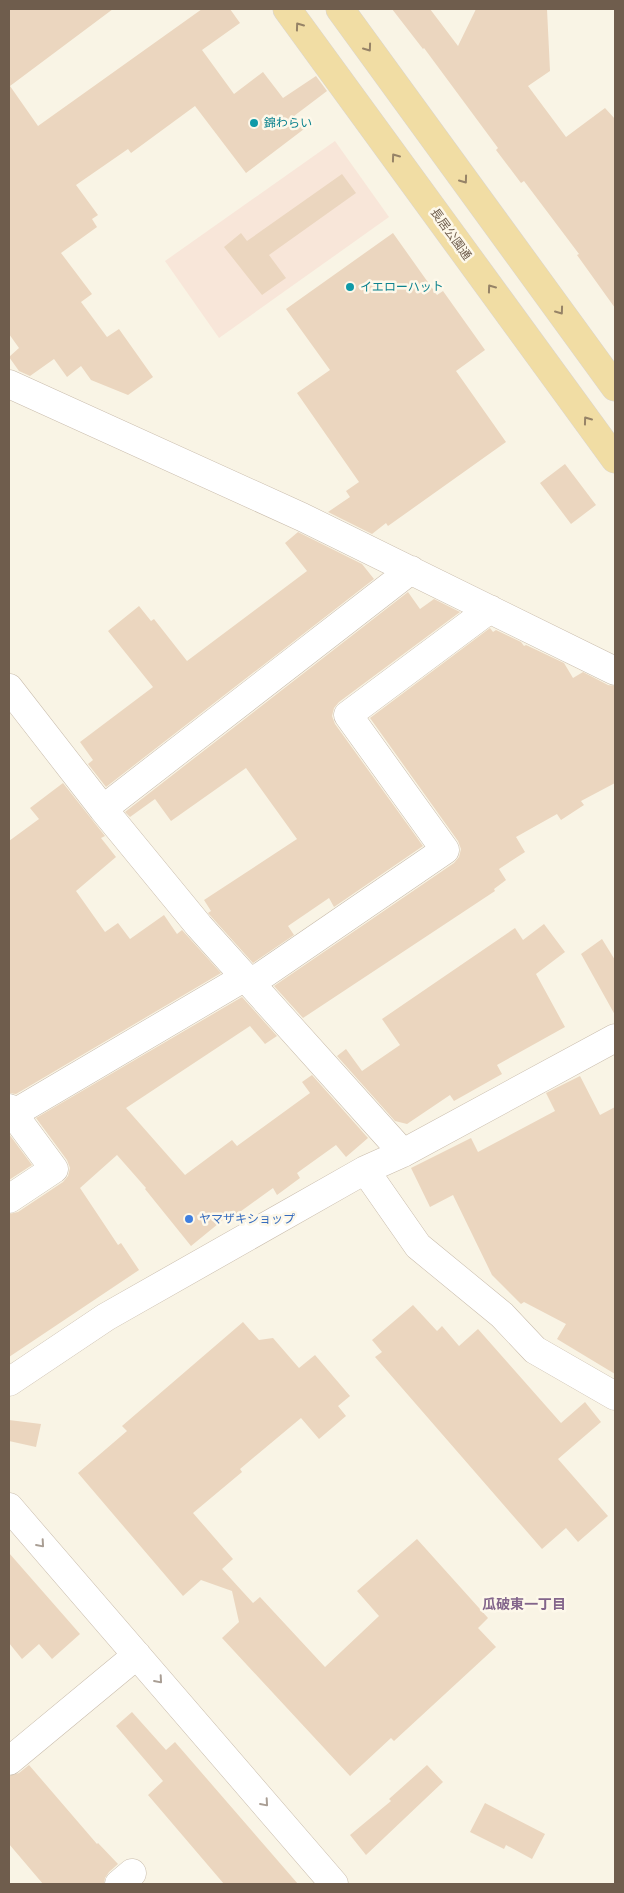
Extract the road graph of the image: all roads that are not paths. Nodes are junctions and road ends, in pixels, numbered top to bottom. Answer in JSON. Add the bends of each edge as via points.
{"nodes":[{"id":1,"x":287,"y":9,"type":"edge"},
{"id":2,"x":340,"y":9,"type":"edge"},
{"id":3,"x":9,"y":384,"type":"edge"},
{"id":4,"x":615,"y":388,"type":"edge"},
{"id":5,"x":615,"y":459,"type":"edge"},
{"id":6,"x":411,"y":570,"type":"junction"},
{"id":7,"x":490,"y":609,"type":"junction"},
{"id":8,"x":615,"y":670,"type":"edge"},
{"id":9,"x":9,"y":688,"type":"edge"},
{"id":10,"x":103,"y":808,"type":"junction"},
{"id":11,"x":248,"y":980,"type":"junction"},
{"id":12,"x":615,"y":1038,"type":"edge"},
{"id":13,"x":11,"y":1111,"type":"edge"},
{"id":14,"x":403,"y":1153,"type":"junction"},
{"id":15,"x":365,"y":1170,"type":"junction"},
{"id":16,"x":9,"y":1199,"type":"edge"},
{"id":17,"x":9,"y":1382,"type":"edge"},
{"id":18,"x":615,"y":1396,"type":"edge"},
{"id":19,"x":9,"y":1507,"type":"edge"},
{"id":20,"x":137,"y":1655,"type":"junction"},
{"id":21,"x":9,"y":1761,"type":"edge"},
{"id":22,"x":334,"y":1884,"type":"edge"}],
"edges":[{"from":5,"to":1,"type":"main road","name":"長居公園通","one_way":true},
{"from":2,"to":4,"type":"main road","one_way":true},
{"from":3,"to":6,"type":"street"},
{"from":6,"to":7,"type":"street"},
{"from":6,"to":10,"type":"street"},
{"from":7,"to":8,"type":"street"},
{"from":7,"to":11,"type":"street","via":[[348,715],[445,850]]},
{"from":9,"to":10,"type":"street"},
{"from":10,"to":11,"type":"street","via":[[199,926]]},
{"from":11,"to":13,"type":"street"},
{"from":11,"to":14,"type":"street"},
{"from":12,"to":14,"type":"street"},
{"from":13,"to":16,"type":"street","via":[[54,1169]]},
{"from":14,"to":15,"type":"street"},
{"from":15,"to":17,"type":"street","via":[[106,1317]]},
{"from":15,"to":18,"type":"street","via":[[418,1246],[502,1315],[535,1350]]},
{"from":19,"to":20,"type":"street","one_way":true},
{"from":20,"to":21,"type":"street"},
{"from":20,"to":22,"type":"street","one_way":true}]}
